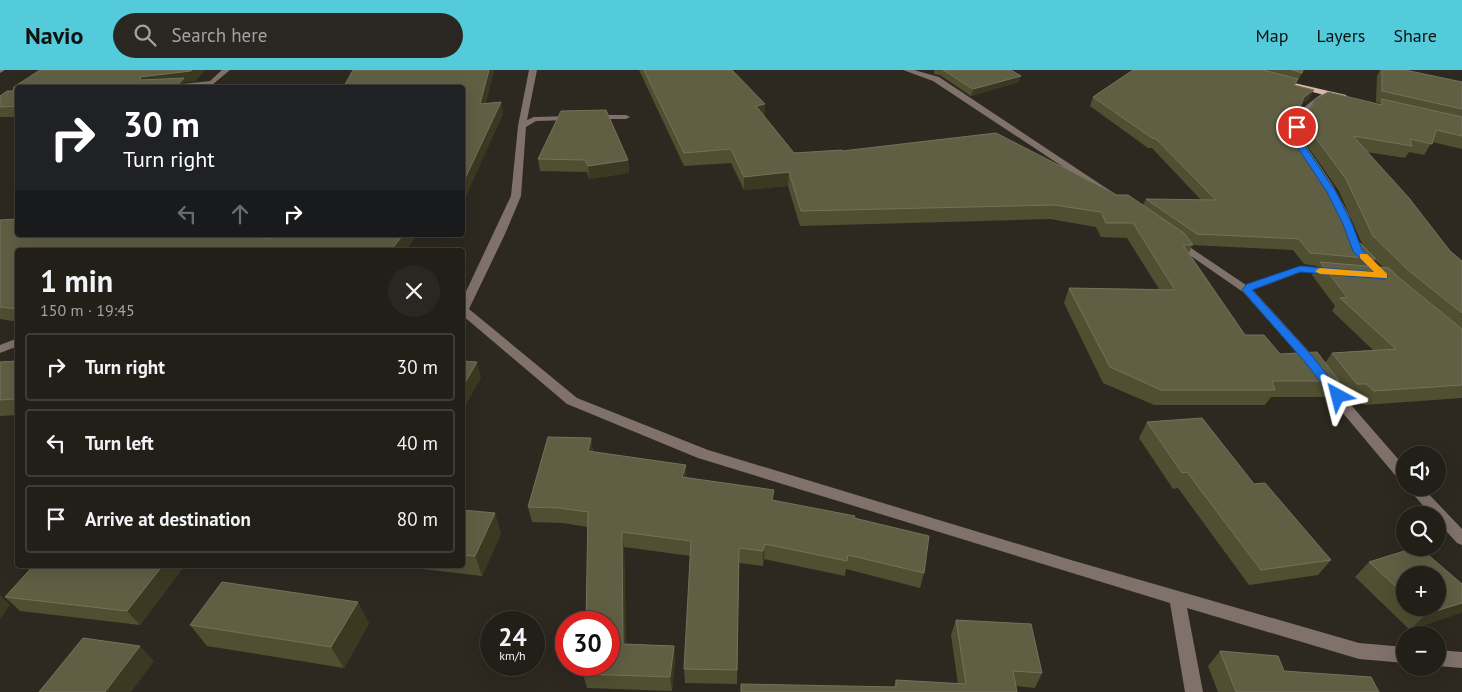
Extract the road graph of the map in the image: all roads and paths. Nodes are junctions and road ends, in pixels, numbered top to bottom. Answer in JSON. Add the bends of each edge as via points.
{"nodes":[{"id":1,"x":226,"y":70,"type":"edge"},
{"id":2,"x":533,"y":70,"type":"edge"},
{"id":3,"x":907,"y":70,"type":"edge"},
{"id":4,"x":1274,"y":79,"type":"edge"},
{"id":5,"x":187,"y":85,"type":"edge"},
{"id":6,"x":1328,"y":93,"type":"junction"},
{"id":7,"x":1355,"y":100,"type":"edge"},
{"id":8,"x":626,"y":117,"type":"dead end"},
{"id":9,"x":522,"y":126,"type":"junction"},
{"id":10,"x":1307,"y":156,"type":"edge"},
{"id":11,"x":1113,"y":196,"type":"edge"},
{"id":12,"x":1166,"y":234,"type":"edge"},
{"id":13,"x":1337,"y":272,"type":"edge"},
{"id":14,"x":1246,"y":290,"type":"junction"},
{"id":15,"x":465,"y":306,"type":"edge"},
{"id":16,"x":465,"y":312,"type":"edge"},
{"id":17,"x":15,"y":343,"type":"edge"},
{"id":18,"x":0,"y":349,"type":"edge"},
{"id":19,"x":1396,"y":466,"type":"edge"},
{"id":20,"x":1422,"y":496,"type":"edge"},
{"id":21,"x":1462,"y":539,"type":"edge"},
{"id":22,"x":1177,"y":599,"type":"junction"},
{"id":23,"x":1396,"y":654,"type":"edge"},
{"id":24,"x":1446,"y":659,"type":"edge"},
{"id":25,"x":1462,"y":660,"type":"edge"},
{"id":26,"x":1194,"y":692,"type":"edge"}],
"edges":[{"from":1,"to":5,"type":"street","via":[[212,83]]},
{"from":2,"to":9,"type":"street"},
{"from":3,"to":11,"type":"street","via":[[936,79]]},
{"from":4,"to":6,"type":"main road"},
{"from":6,"to":7,"type":"main road"},
{"from":6,"to":10,"type":"street","via":[[1304,109],[1297,127],[1298,142]]},
{"from":8,"to":9,"type":"street","via":[[534,119]]},
{"from":9,"to":15,"type":"street","via":[[516,196]]},
{"from":12,"to":14,"type":"street"},
{"from":13,"to":14,"type":"street","via":[[1300,269]]},
{"from":14,"to":19,"type":"street","via":[[1309,359]]},
{"from":16,"to":22,"type":"street","via":[[572,400],[694,450]]},
{"from":17,"to":18,"type":"street"},
{"from":20,"to":21,"type":"street"},
{"from":22,"to":23,"type":"street","via":[[1359,651]]},
{"from":22,"to":26,"type":"street"},
{"from":24,"to":25,"type":"street"}]}
